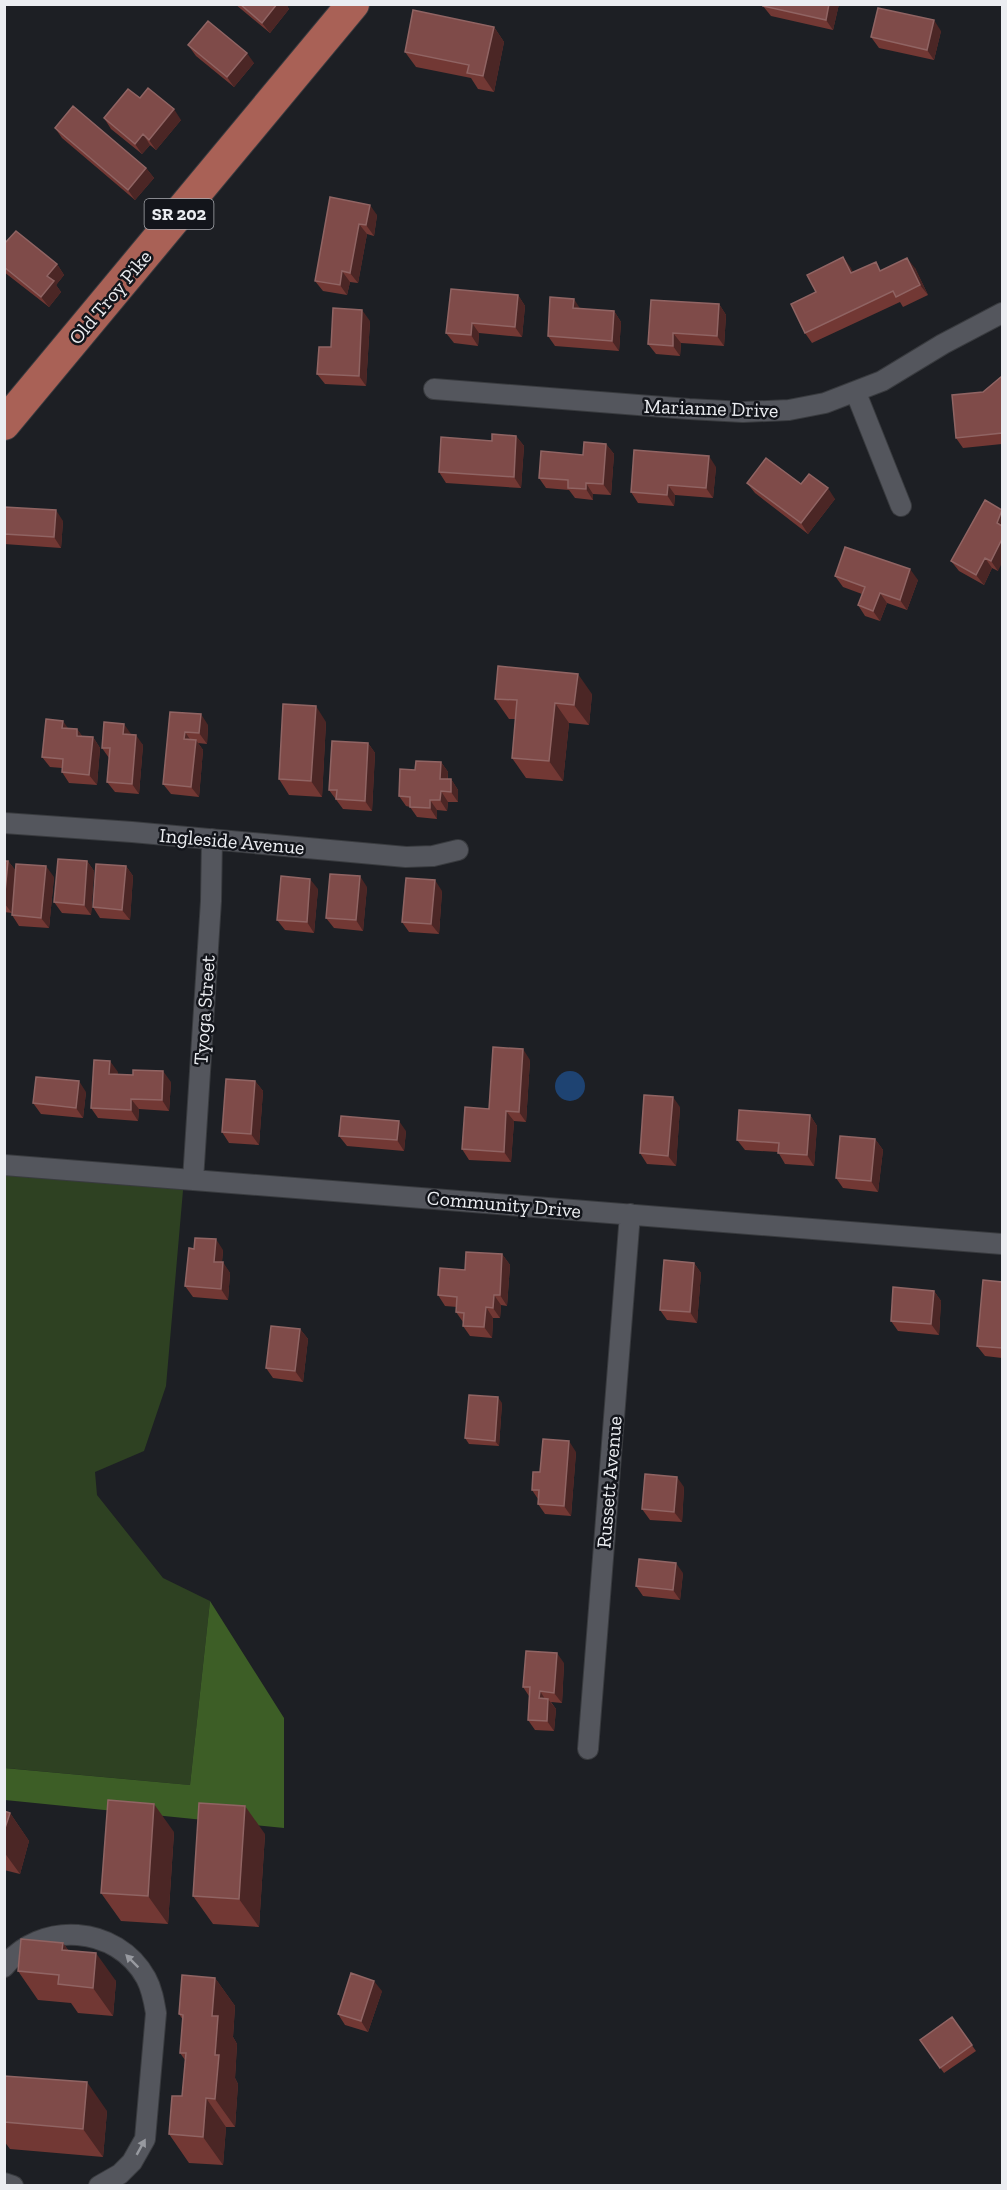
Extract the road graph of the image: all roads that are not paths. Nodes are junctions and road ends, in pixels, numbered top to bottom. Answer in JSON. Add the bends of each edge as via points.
{"nodes":[{"id":1,"x":353,"y":4,"type":"edge"},
{"id":2,"x":1002,"y":313,"type":"edge"},
{"id":3,"x":434,"y":389,"type":"dead end"},
{"id":4,"x":856,"y":393,"type":"junction"},
{"id":5,"x":4,"y":424,"type":"edge"},
{"id":6,"x":901,"y":506,"type":"dead end"},
{"id":7,"x":4,"y":823,"type":"edge"},
{"id":8,"x":212,"y":839,"type":"junction"},
{"id":9,"x":458,"y":850,"type":"dead end"},
{"id":10,"x":4,"y":1165,"type":"edge"},
{"id":11,"x":193,"y":1180,"type":"junction"},
{"id":12,"x":630,"y":1214,"type":"junction"},
{"id":13,"x":1002,"y":1244,"type":"edge"},
{"id":14,"x":588,"y":1749,"type":"dead end"},
{"id":15,"x":4,"y":1966,"type":"edge"},
{"id":16,"x":4,"y":2183,"type":"edge"},
{"id":17,"x":13,"y":2186,"type":"edge"},
{"id":18,"x":99,"y":2186,"type":"edge"}],
"edges":[{"from":1,"to":5,"type":"main road","name":"Old Troy Pike","number":"SR 202"},
{"from":2,"to":4,"type":"street","name":"Marianne Drive"},
{"from":3,"to":4,"type":"street","name":"Marianne Drive","via":[[743,412],[789,410]]},
{"from":4,"to":6,"type":"street"},
{"from":7,"to":8,"type":"street","name":"Ingleside Avenue"},
{"from":8,"to":9,"type":"street","name":"Ingleside Avenue","via":[[406,857]]},
{"from":8,"to":11,"type":"street","name":"Tyoga Street"},
{"from":10,"to":11,"type":"street","name":"Community Drive"},
{"from":11,"to":12,"type":"street","name":"Community Drive"},
{"from":12,"to":13,"type":"street","name":"Community Drive"},
{"from":12,"to":14,"type":"street","name":"Russett Avenue"},
{"from":18,"to":15,"type":"street","one_way":true,"via":[[120,2174],[146,2139],[156,2013],[147,1979],[114,1946],[77,1934],[36,1941]]},
{"from":16,"to":17,"type":"street"}]}
